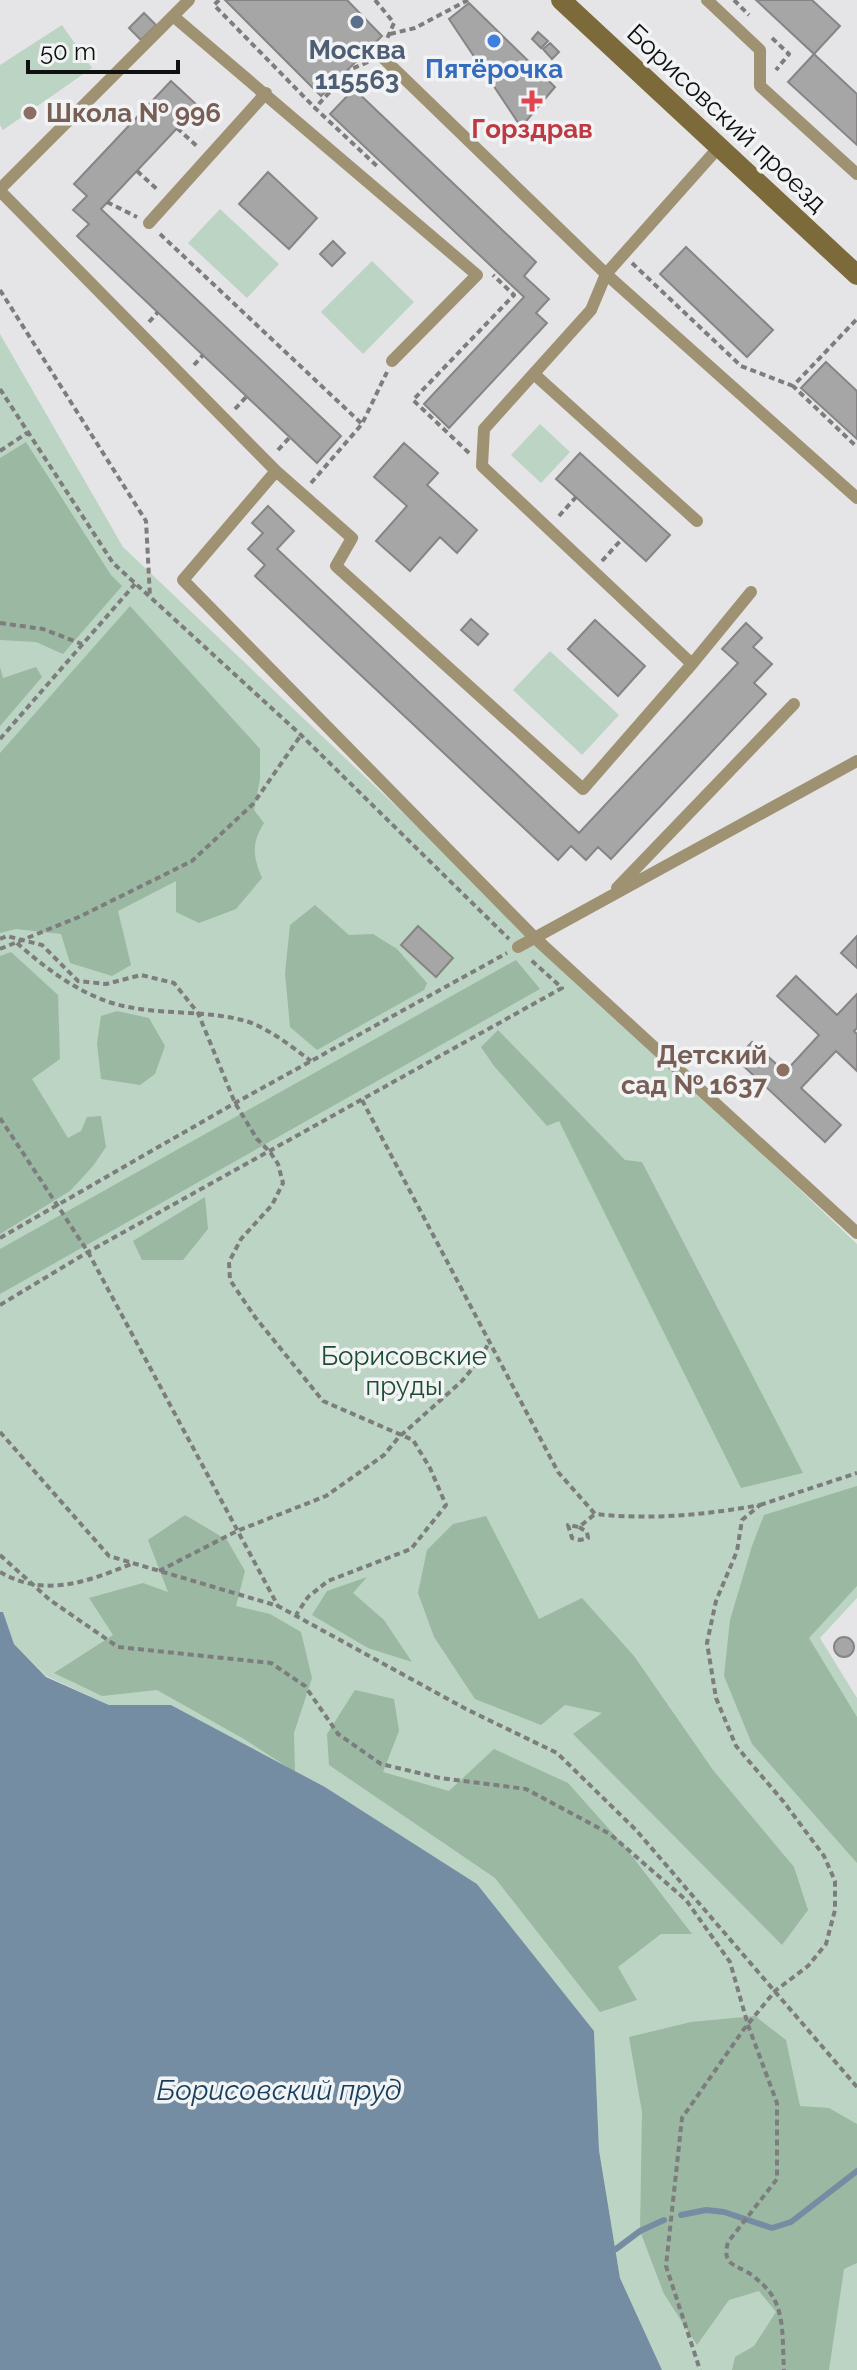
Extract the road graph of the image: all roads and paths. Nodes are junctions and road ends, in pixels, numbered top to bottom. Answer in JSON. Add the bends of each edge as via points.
{"nodes":[{"id":1,"x":189,"y":0,"type":"edge"},
{"id":2,"x":219,"y":0,"type":"edge"},
{"id":3,"x":468,"y":0,"type":"edge"},
{"id":4,"x":561,"y":0,"type":"edge"},
{"id":5,"x":707,"y":0,"type":"edge"},
{"id":6,"x":734,"y":0,"type":"edge"},
{"id":7,"x":173,"y":16,"type":"junction"},
{"id":8,"x":756,"y":22,"type":"dead end"},
{"id":9,"x":767,"y":32,"type":"dead end"},
{"id":10,"x":389,"y":34,"type":"dead end"},
{"id":11,"x":380,"y":55,"type":"dead end"},
{"id":12,"x":771,"y":77,"type":"dead end"},
{"id":13,"x":266,"y":93,"type":"junction"},
{"id":14,"x":315,"y":108,"type":"dead end"},
{"id":15,"x":177,"y":128,"type":"dead end"},
{"id":16,"x":719,"y":147,"type":"junction"},
{"id":17,"x":208,"y":157,"type":"junction"},
{"id":18,"x":137,"y":171,"type":"dead end"},
{"id":19,"x":857,"y":174,"type":"edge"},
{"id":20,"x":0,"y":190,"type":"edge"},
{"id":21,"x":169,"y":201,"type":"junction"},
{"id":22,"x":107,"y":202,"type":"dead end"},
{"id":23,"x":149,"y":223,"type":"junction"},
{"id":24,"x":624,"y":255,"type":"junction"},
{"id":25,"x":606,"y":274,"type":"junction"},
{"id":26,"x":857,"y":275,"type":"edge"},
{"id":27,"x":0,"y":290,"type":"edge"},
{"id":28,"x":856,"y":320,"type":"edge"},
{"id":29,"x":392,"y":361,"type":"joint"},
{"id":30,"x":534,"y":374,"type":"junction"},
{"id":31,"x":793,"y":386,"type":"junction"},
{"id":32,"x":0,"y":389,"type":"edge"},
{"id":33,"x":3,"y":399,"type":"edge"},
{"id":34,"x":362,"y":424,"type":"junction"},
{"id":35,"x":27,"y":433,"type":"junction"},
{"id":36,"x":857,"y":447,"type":"edge"},
{"id":37,"x":0,"y":451,"type":"edge"},
{"id":38,"x":276,"y":471,"type":"junction"},
{"id":39,"x":302,"y":494,"type":"junction"},
{"id":40,"x":576,"y":497,"type":"dead end"},
{"id":41,"x":857,"y":498,"type":"edge"},
{"id":42,"x":697,"y":521,"type":"dead end"},
{"id":43,"x":548,"y":528,"type":"junction"},
{"id":44,"x":622,"y":539,"type":"dead end"},
{"id":45,"x":594,"y":571,"type":"junction"},
{"id":46,"x":135,"y":584,"type":"junction"},
{"id":47,"x":751,"y":592,"type":"dead end"},
{"id":48,"x":150,"y":597,"type":"junction"},
{"id":49,"x":0,"y":623,"type":"edge"},
{"id":50,"x":82,"y":644,"type":"junction"},
{"id":51,"x":692,"y":664,"type":"junction"},
{"id":52,"x":794,"y":704,"type":"dead end"},
{"id":53,"x":301,"y":735,"type":"junction"},
{"id":54,"x":0,"y":739,"type":"edge"},
{"id":55,"x":857,"y":761,"type":"edge"},
{"id":56,"x":606,"y":899,"type":"junction"},
{"id":57,"x":535,"y":938,"type":"junction"},
{"id":58,"x":0,"y":939,"type":"edge"},
{"id":59,"x":19,"y":941,"type":"junction"},
{"id":60,"x":518,"y":947,"type":"junction"},
{"id":61,"x":0,"y":949,"type":"edge"},
{"id":62,"x":198,"y":1013,"type":"junction"},
{"id":63,"x":311,"y":1061,"type":"junction"},
{"id":64,"x":362,"y":1100,"type":"junction"},
{"id":65,"x":235,"y":1103,"type":"junction"},
{"id":66,"x":0,"y":1118,"type":"edge"},
{"id":67,"x":270,"y":1152,"type":"junction"},
{"id":68,"x":58,"y":1205,"type":"junction"},
{"id":69,"x":857,"y":1233,"type":"edge"},
{"id":70,"x":0,"y":1238,"type":"edge"},
{"id":71,"x":88,"y":1252,"type":"junction"},
{"id":72,"x":0,"y":1305,"type":"edge"},
{"id":73,"x":489,"y":1342,"type":"junction"},
{"id":74,"x":0,"y":1432,"type":"edge"},
{"id":75,"x":402,"y":1435,"type":"junction"},
{"id":76,"x":857,"y":1473,"type":"edge"},
{"id":77,"x":760,"y":1505,"type":"junction"},
{"id":78,"x":595,"y":1514,"type":"junction"},
{"id":79,"x":579,"y":1527,"type":"junction"},
{"id":80,"x":237,"y":1531,"type":"junction"},
{"id":81,"x":0,"y":1555,"type":"edge"},
{"id":82,"x":133,"y":1563,"type":"junction"},
{"id":83,"x":159,"y":1571,"type":"junction"},
{"id":84,"x":0,"y":1572,"type":"edge"},
{"id":85,"x":31,"y":1583,"type":"junction"},
{"id":86,"x":278,"y":1606,"type":"junction"},
{"id":87,"x":296,"y":1615,"type":"junction"},
{"id":88,"x":775,"y":1991,"type":"junction"},
{"id":89,"x":748,"y":2025,"type":"junction"},
{"id":90,"x":857,"y":2087,"type":"edge"},
{"id":91,"x":700,"y":2370,"type":"edge"},
{"id":92,"x":784,"y":2370,"type":"edge"}],
"edges":[{"from":1,"to":7,"type":"lane"},
{"from":2,"to":14,"type":"path","via":[[214,5]]},
{"from":3,"to":10,"type":"path","via":[[415,28]]},
{"from":4,"to":16,"type":"street","name":"Борисовский проезд"},
{"from":5,"to":19,"type":"lane","via":[[760,50],[760,86]]},
{"from":6,"to":8,"type":"path"},
{"from":7,"to":13,"type":"lane"},
{"from":7,"to":20,"type":"lane"},
{"from":9,"to":12,"type":"path","via":[[789,54]]},
{"from":11,"to":25,"type":"lane"},
{"from":13,"to":17,"type":"lane"},
{"from":13,"to":29,"type":"lane","via":[[477,275]]},
{"from":15,"to":17,"type":"path"},
{"from":16,"to":24,"type":"lane"},
{"from":16,"to":26,"type":"street","name":"Борисовский проезд"},
{"from":17,"to":21,"type":"lane"},
{"from":18,"to":21,"type":"path"},
{"from":20,"to":38,"type":"lane"},
{"from":21,"to":23,"type":"lane"},
{"from":22,"to":23,"type":"path"},
{"from":23,"to":34,"type":"path"},
{"from":24,"to":25,"type":"lane"},
{"from":24,"to":31,"type":"path","via":[[741,366]]},
{"from":25,"to":30,"type":"lane","via":[[591,310]]},
{"from":25,"to":41,"type":"lane"},
{"from":27,"to":48,"type":"path","via":[[146,521]]},
{"from":28,"to":31,"type":"path"},
{"from":29,"to":34,"type":"path"},
{"from":30,"to":42,"type":"lane"},
{"from":30,"to":43,"type":"lane","via":[[484,429],[482,466]]},
{"from":31,"to":36,"type":"path"},
{"from":32,"to":33,"type":"path"},
{"from":33,"to":35,"type":"path"},
{"from":34,"to":39,"type":"path"},
{"from":35,"to":37,"type":"path"},
{"from":35,"to":46,"type":"path","via":[[113,563]]},
{"from":38,"to":39,"type":"lane"},
{"from":38,"to":57,"type":"lane","via":[[183,580]]},
{"from":39,"to":51,"type":"lane","via":[[352,538],[336,566],[583,789]]},
{"from":40,"to":43,"type":"path"},
{"from":43,"to":45,"type":"lane"},
{"from":44,"to":45,"type":"path"},
{"from":45,"to":51,"type":"lane"},
{"from":46,"to":48,"type":"path"},
{"from":46,"to":50,"type":"path"},
{"from":47,"to":51,"type":"lane"},
{"from":48,"to":53,"type":"path"},
{"from":49,"to":50,"type":"path","via":[[43,629]]},
{"from":50,"to":54,"type":"path"},
{"from":52,"to":56,"type":"lane"},
{"from":53,"to":59,"type":"path","via":[[253,804],[192,861]]},
{"from":53,"to":60,"type":"path"},
{"from":55,"to":56,"type":"lane"},
{"from":56,"to":57,"type":"lane"},
{"from":57,"to":60,"type":"lane"},
{"from":57,"to":69,"type":"lane"},
{"from":58,"to":59,"type":"path"},
{"from":59,"to":61,"type":"path"},
{"from":59,"to":62,"type":"path","via":[[54,974],[110,1002]]},
{"from":59,"to":62,"type":"path","via":[[42,945],[78,981],[106,984],[141,975],[174,983]]},
{"from":60,"to":63,"type":"path"},
{"from":60,"to":64,"type":"path","via":[[562,988]]},
{"from":62,"to":63,"type":"path","via":[[250,1023]]},
{"from":62,"to":65,"type":"path"},
{"from":63,"to":65,"type":"path"},
{"from":64,"to":67,"type":"path"},
{"from":64,"to":73,"type":"path"},
{"from":65,"to":67,"type":"path"},
{"from":65,"to":68,"type":"path"},
{"from":66,"to":68,"type":"path"},
{"from":67,"to":71,"type":"path"},
{"from":67,"to":75,"type":"path","via":[[283,1183],[272,1205],[241,1239],[229,1262],[230,1280],[323,1401]]},
{"from":68,"to":70,"type":"path"},
{"from":68,"to":71,"type":"path"},
{"from":71,"to":72,"type":"path"},
{"from":71,"to":80,"type":"path"},
{"from":73,"to":75,"type":"path","via":[[462,1381]]},
{"from":73,"to":78,"type":"path","via":[[558,1472]]},
{"from":74,"to":82,"type":"path","via":[[109,1556]]},
{"from":75,"to":80,"type":"path","via":[[384,1455],[326,1496]]},
{"from":75,"to":87,"type":"path","via":[[413,1440],[446,1505],[411,1549],[328,1581]]},
{"from":76,"to":77,"type":"path"},
{"from":77,"to":78,"type":"path","via":[[709,1514]]},
{"from":77,"to":88,"type":"path","via":[[742,1520],[737,1551],[716,1601],[707,1643],[716,1698],[736,1746],[824,1856],[835,1881],[835,1910],[826,1944]]},
{"from":78,"to":79,"type":"path"},
{"from":79,"to":79,"type":"path","via":[[568,1525],[572,1538],[588,1538]]},
{"from":80,"to":83,"type":"path"},
{"from":80,"to":86,"type":"path"},
{"from":81,"to":85,"type":"path"},
{"from":82,"to":83,"type":"path"},
{"from":82,"to":85,"type":"path","via":[[86,1582]]},
{"from":83,"to":86,"type":"path"},
{"from":84,"to":85,"type":"path"},
{"from":85,"to":89,"type":"path","via":[[118,1647],[271,1663],[305,1686],[338,1734],[381,1764],[526,1789],[610,1834],[686,1900],[730,1962]]},
{"from":86,"to":87,"type":"path"},
{"from":87,"to":88,"type":"path","via":[[557,1753],[636,1830]]},
{"from":88,"to":89,"type":"path"},
{"from":88,"to":90,"type":"path"},
{"from":89,"to":91,"type":"path","via":[[682,2118],[666,2266]]},
{"from":89,"to":92,"type":"path","via":[[777,2103],[777,2179],[725,2251],[729,2261],[759,2282],[780,2308]]}]}
